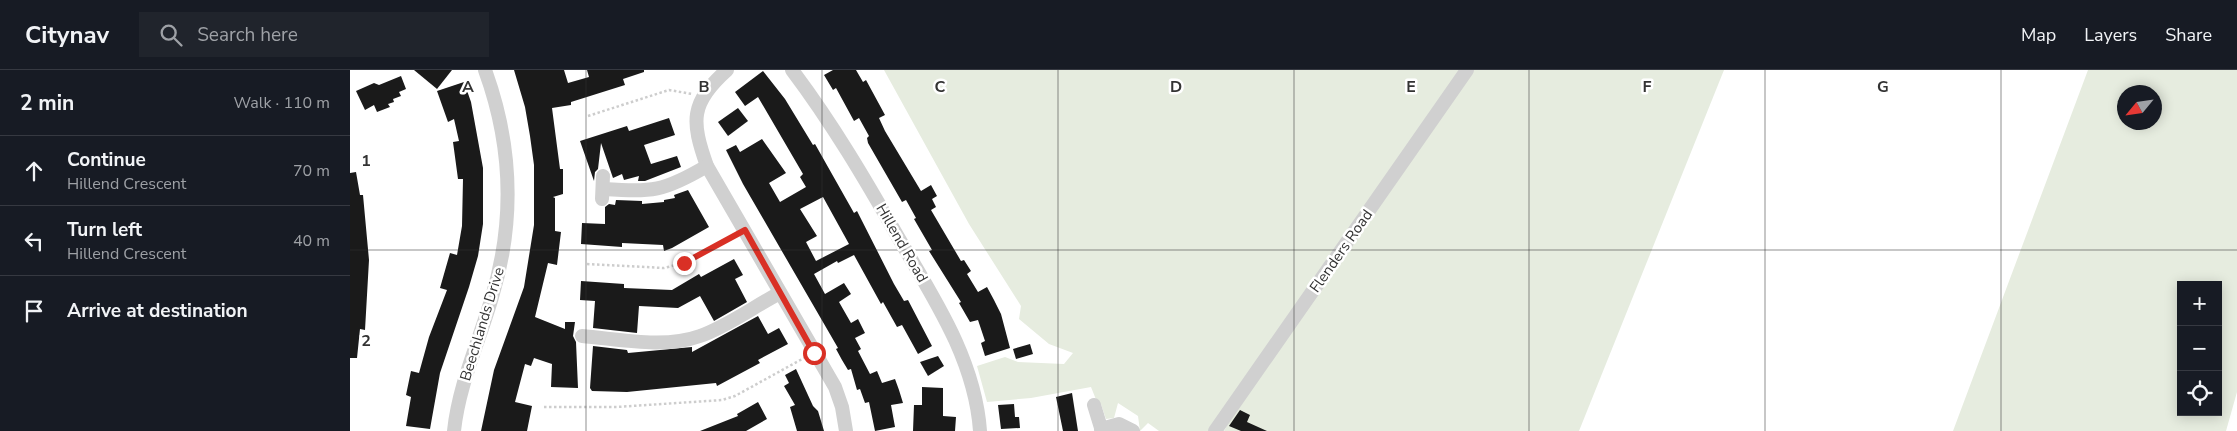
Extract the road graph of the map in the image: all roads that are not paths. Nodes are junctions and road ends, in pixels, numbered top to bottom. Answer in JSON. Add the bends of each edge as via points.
{"nodes":[{"id":1,"x":484,"y":70,"type":"edge"},
{"id":2,"x":727,"y":70,"type":"edge"},
{"id":3,"x":792,"y":70,"type":"edge"},
{"id":4,"x":1468,"y":70,"type":"edge"},
{"id":5,"x":707,"y":166,"type":"junction"},
{"id":6,"x":603,"y":188,"type":"dead end"},
{"id":7,"x":780,"y":293,"type":"junction"},
{"id":8,"x":582,"y":335,"type":"dead end"},
{"id":9,"x":1094,"y":405,"type":"dead end"},
{"id":10,"x":1101,"y":430,"type":"edge"},
{"id":11,"x":454,"y":431,"type":"edge"},
{"id":12,"x":846,"y":431,"type":"edge"},
{"id":13,"x":980,"y":431,"type":"edge"},
{"id":14,"x":1133,"y":431,"type":"edge"},
{"id":15,"x":1215,"y":431,"type":"edge"}],
"edges":[{"from":1,"to":11,"type":"street","name":"Beechlands Drive","via":[[506,147],[507,225],[492,297],[465,374]]},
{"from":2,"to":5,"type":"street","via":[[708,86],[696,110],[697,137]]},
{"from":3,"to":13,"type":"street","name":"Hillend Road","via":[[846,146],[952,332],[971,384]]},
{"from":4,"to":15,"type":"street","name":"Flenders Road"},
{"from":5,"to":6,"type":"street","via":[[661,189]]},
{"from":5,"to":7,"type":"street"},
{"from":7,"to":8,"type":"street","via":[[716,329],[684,340],[645,341]]},
{"from":7,"to":12,"type":"street","via":[[835,387]]},
{"from":9,"to":10,"type":"street"},
{"from":10,"to":14,"type":"street","via":[[1119,424]]}]}
